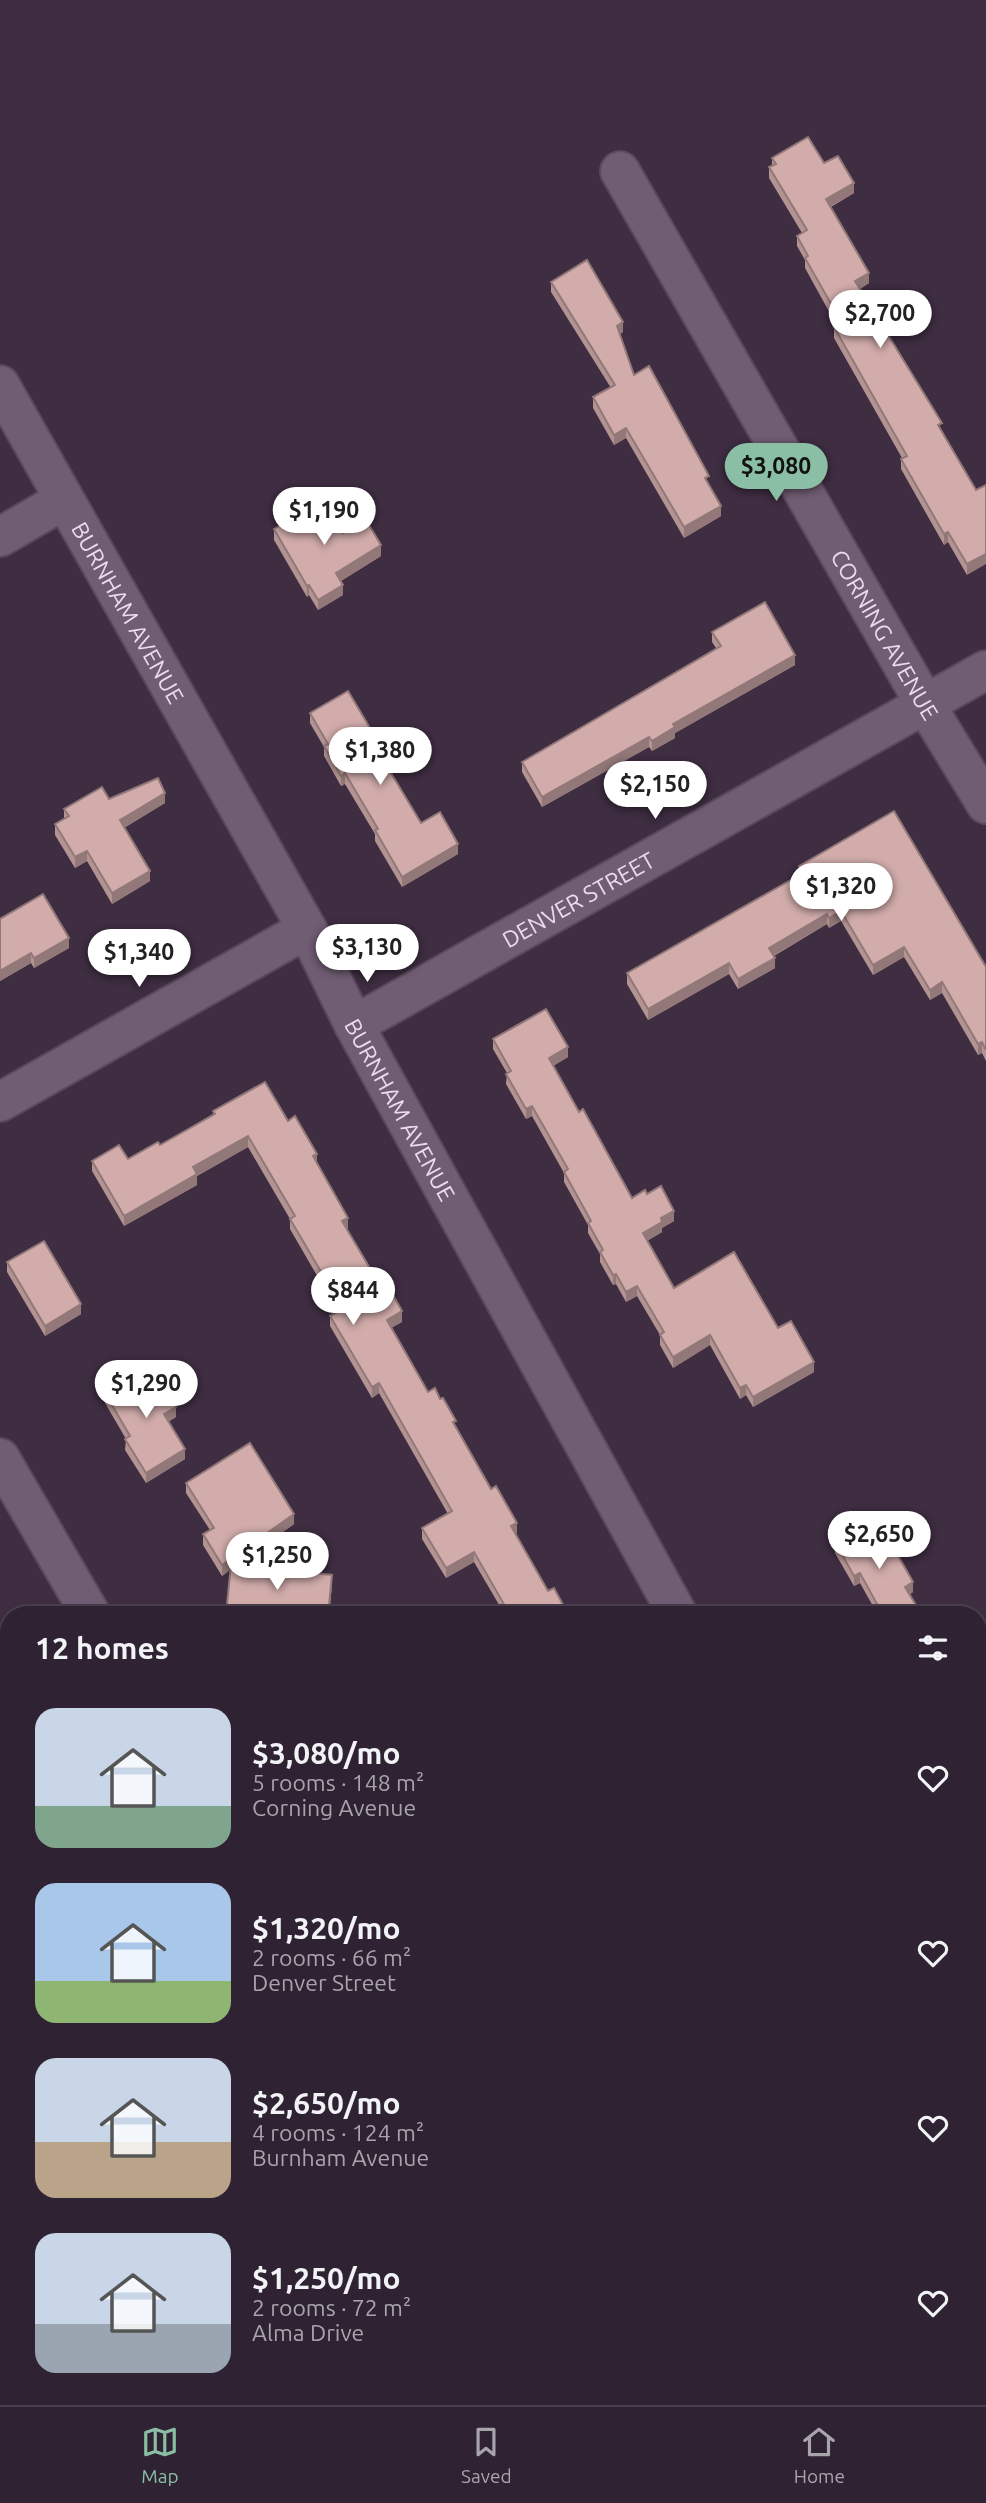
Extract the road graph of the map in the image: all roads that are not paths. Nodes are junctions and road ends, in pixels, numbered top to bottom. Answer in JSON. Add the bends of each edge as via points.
{"nodes":[{"id":1,"x":620,"y":171,"type":"dead end"},
{"id":2,"x":0,"y":385,"type":"edge"},
{"id":3,"x":64,"y":500,"type":"junction"},
{"id":4,"x":0,"y":537,"type":"edge"},
{"id":5,"x":986,"y":670,"type":"edge"},
{"id":6,"x":925,"y":704,"type":"junction"},
{"id":7,"x":986,"y":804,"type":"edge"},
{"id":8,"x":307,"y":929,"type":"junction"},
{"id":9,"x":354,"y":1025,"type":"junction"},
{"id":10,"x":0,"y":1102,"type":"edge"},
{"id":11,"x":0,"y":1458,"type":"edge"},
{"id":12,"x":86,"y":1606,"type":"edge"},
{"id":13,"x":673,"y":1606,"type":"edge"}],
"edges":[{"from":1,"to":6,"type":"street","name":"CORNING AVENUE"},
{"from":2,"to":3,"type":"street","name":"BURNHAM AVENUE"},
{"from":3,"to":4,"type":"street"},
{"from":3,"to":8,"type":"street","name":"BURNHAM AVENUE"},
{"from":5,"to":6,"type":"street","name":"DENVER STREET"},
{"from":6,"to":7,"type":"street","name":"CORNING AVENUE"},
{"from":6,"to":9,"type":"street","name":"DENVER STREET"},
{"from":8,"to":9,"type":"street","name":"BURNHAM AVENUE"},
{"from":8,"to":10,"type":"street"},
{"from":9,"to":13,"type":"street","name":"BURNHAM AVENUE"},
{"from":11,"to":12,"type":"street"}]}
